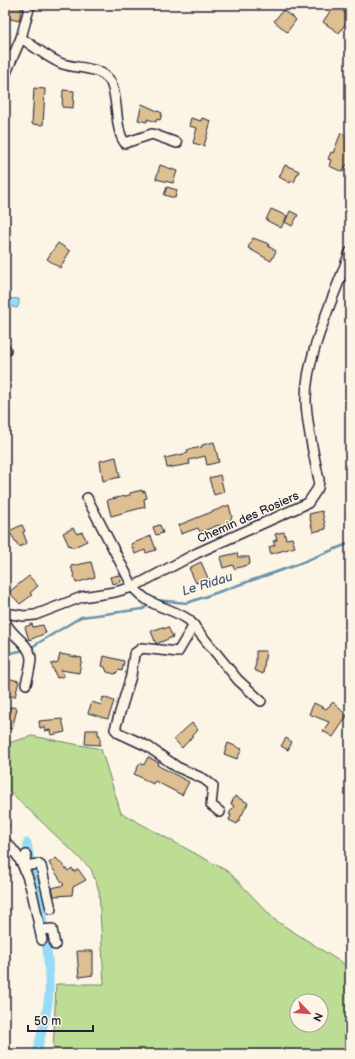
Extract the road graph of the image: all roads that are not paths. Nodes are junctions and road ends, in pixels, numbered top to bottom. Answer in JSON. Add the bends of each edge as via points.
{"nodes":[{"id":1,"x":30,"y":5,"type":"edge"},
{"id":2,"x":21,"y":38,"type":"junction"},
{"id":3,"x":5,"y":75,"type":"edge"},
{"id":4,"x":177,"y":143,"type":"dead end"},
{"id":5,"x":350,"y":252,"type":"edge"},
{"id":6,"x":87,"y":498,"type":"dead end"},
{"id":7,"x":133,"y":587,"type":"junction"},
{"id":8,"x":5,"y":613,"type":"edge"},
{"id":9,"x":5,"y":621,"type":"edge"},
{"id":10,"x":194,"y":625,"type":"junction"},
{"id":11,"x":26,"y":684,"type":"dead end"},
{"id":12,"x":261,"y":701,"type":"dead end"},
{"id":13,"x":220,"y":812,"type":"dead end"},
{"id":14,"x":5,"y":842,"type":"edge"},
{"id":15,"x":26,"y":855,"type":"dead end"},
{"id":16,"x":24,"y":866,"type":"junction"},
{"id":17,"x":51,"y":909,"type":"dead end"},
{"id":18,"x":40,"y":930,"type":"junction"},
{"id":19,"x":42,"y":940,"type":"dead end"},
{"id":20,"x":55,"y":945,"type":"dead end"}],
"edges":[{"from":1,"to":2,"type":"street"},
{"from":2,"to":3,"type":"street"},
{"from":2,"to":4,"type":"street","via":[[60,63],[96,72],[107,78],[112,85],[120,132],[126,142],[152,134]]},
{"from":5,"to":7,"type":"street","name":"Chemin des Rosiers","via":[[314,355],[307,387],[306,402],[319,480],[314,497],[303,507],[197,554]]},
{"from":6,"to":7,"type":"street"},
{"from":7,"to":8,"type":"street","name":"Chemin des Rosiers","via":[[82,597],[34,615]]},
{"from":7,"to":10,"type":"street","via":[[145,600],[180,614]]},
{"from":9,"to":11,"type":"street","via":[[31,658]]},
{"from":10,"to":12,"type":"street","via":[[238,680]]},
{"from":10,"to":13,"type":"street","via":[[178,652],[142,648],[134,654],[131,676],[115,729],[213,786],[211,805]]},
{"from":14,"to":16,"type":"street","via":[[11,846]]},
{"from":15,"to":16,"type":"street"},
{"from":16,"to":17,"type":"street","via":[[38,864],[43,871]]},
{"from":16,"to":18,"type":"street"},
{"from":18,"to":19,"type":"street"},
{"from":18,"to":20,"type":"street","via":[[52,929]]}]}
